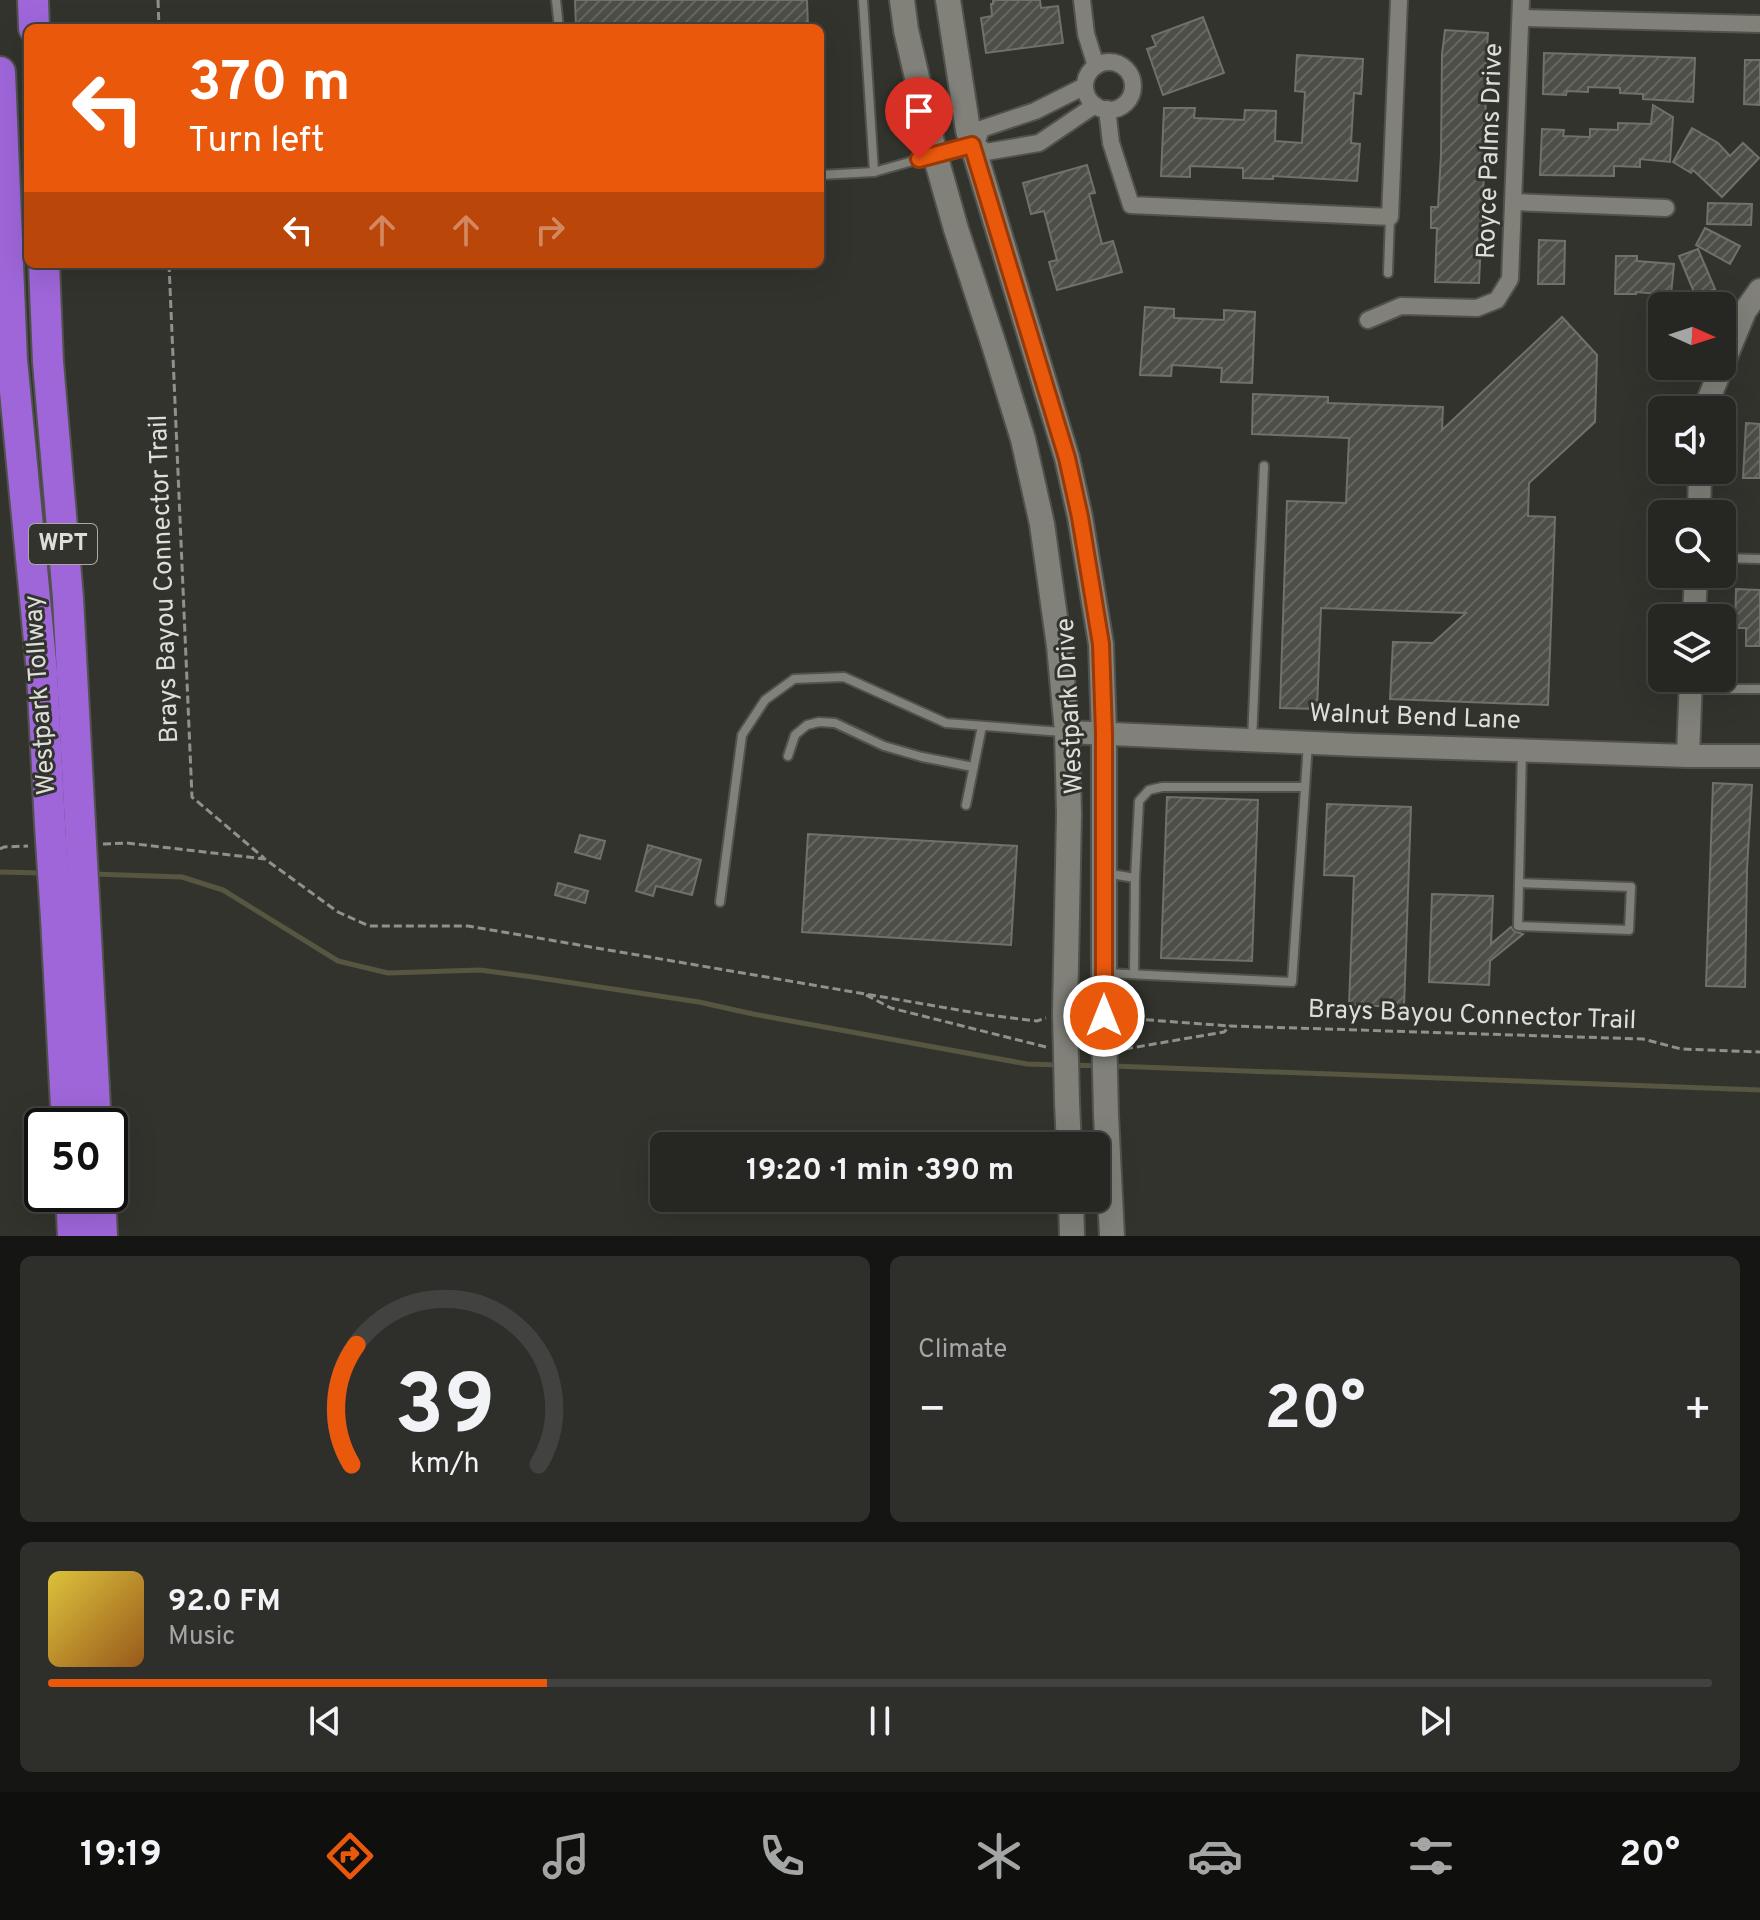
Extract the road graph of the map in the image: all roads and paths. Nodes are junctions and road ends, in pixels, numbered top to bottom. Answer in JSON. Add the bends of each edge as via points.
{"nodes":[{"id":1,"x":33,"y":0,"type":"edge"},
{"id":2,"x":158,"y":0,"type":"edge"},
{"id":3,"x":556,"y":0,"type":"edge"},
{"id":4,"x":863,"y":0,"type":"edge"},
{"id":5,"x":902,"y":0,"type":"edge"},
{"id":6,"x":948,"y":0,"type":"edge"},
{"id":7,"x":1082,"y":0,"type":"edge"},
{"id":8,"x":1399,"y":0,"type":"edge"},
{"id":9,"x":1521,"y":0,"type":"edge"},
{"id":10,"x":1521,"y":18,"type":"junction"},
{"id":11,"x":34,"y":24,"type":"edge"},
{"id":12,"x":159,"y":24,"type":"edge"},
{"id":13,"x":559,"y":24,"type":"edge"},
{"id":14,"x":1760,"y":24,"type":"edge"},
{"id":15,"x":1096,"y":66,"type":"junction"},
{"id":16,"x":0,"y":72,"type":"edge"},
{"id":17,"x":1085,"y":86,"type":"junction"},
{"id":18,"x":1101,"y":107,"type":"junction"},
{"id":19,"x":974,"y":144,"type":"junction"},
{"id":20,"x":935,"y":155,"type":"junction"},
{"id":21,"x":874,"y":172,"type":"junction"},
{"id":22,"x":824,"y":175,"type":"edge"},
{"id":23,"x":1513,"y":202,"type":"junction"},
{"id":24,"x":1666,"y":208,"type":"dead end"},
{"id":25,"x":1390,"y":217,"type":"junction"},
{"id":26,"x":44,"y":268,"type":"edge"},
{"id":27,"x":169,"y":268,"type":"edge"},
{"id":28,"x":1388,"y":273,"type":"dead end"},
{"id":29,"x":1760,"y":290,"type":"edge"},
{"id":30,"x":1368,"y":320,"type":"dead end"},
{"id":31,"x":1030,"y":333,"type":"junction"},
{"id":32,"x":994,"y":345,"type":"junction"},
{"id":33,"x":1710,"y":396,"type":"edge"},
{"id":34,"x":1264,"y":466,"type":"dead end"},
{"id":35,"x":1080,"y":517,"type":"junction"},
{"id":36,"x":1042,"y":524,"type":"junction"},
{"id":37,"x":1736,"y":558,"type":"edge"},
{"id":38,"x":1760,"y":559,"type":"edge"},
{"id":39,"x":1736,"y":687,"type":"edge"},
{"id":40,"x":1760,"y":689,"type":"edge"},
{"id":41,"x":1691,"y":692,"type":"edge"},
{"id":42,"x":982,"y":726,"type":"junction"},
{"id":43,"x":1067,"y":732,"type":"junction"},
{"id":44,"x":1104,"y":734,"type":"junction"},
{"id":45,"x":1252,"y":741,"type":"junction"},
{"id":46,"x":1308,"y":743,"type":"junction"},
{"id":47,"x":1522,"y":750,"type":"junction"},
{"id":48,"x":788,"y":756,"type":"dead end"},
{"id":49,"x":1688,"y":756,"type":"junction"},
{"id":50,"x":1760,"y":756,"type":"edge"},
{"id":51,"x":973,"y":767,"type":"junction"},
{"id":52,"x":1304,"y":787,"type":"junction"},
{"id":53,"x":966,"y":805,"type":"dead end"},
{"id":54,"x":65,"y":835,"type":"junction"},
{"id":55,"x":0,"y":849,"type":"edge"},
{"id":56,"x":265,"y":859,"type":"junction"},
{"id":57,"x":1104,"y":873,"type":"junction"},
{"id":58,"x":1135,"y":878,"type":"junction"},
{"id":59,"x":1519,"y":883,"type":"junction"},
{"id":60,"x":720,"y":902,"type":"dead end"},
{"id":61,"x":70,"y":918,"type":"junction"},
{"id":62,"x":1104,"y":973,"type":"junction"},
{"id":63,"x":1134,"y":974,"type":"junction"},
{"id":64,"x":862,"y":993,"type":"junction"},
{"id":65,"x":1065,"y":1013,"type":"junction"},
{"id":66,"x":1104,"y":1023,"type":"junction"},
{"id":67,"x":1230,"y":1026,"type":"junction"},
{"id":68,"x":1059,"y":1048,"type":"dead end"},
{"id":69,"x":1122,"y":1049,"type":"dead end"},
{"id":70,"x":1760,"y":1052,"type":"edge"},
{"id":71,"x":67,"y":1108,"type":"edge"},
{"id":72,"x":94,"y":1108,"type":"edge"},
{"id":73,"x":1068,"y":1132,"type":"edge"},
{"id":74,"x":66,"y":1212,"type":"edge"},
{"id":75,"x":70,"y":1212,"type":"edge"},
{"id":76,"x":101,"y":1212,"type":"edge"},
{"id":77,"x":1071,"y":1212,"type":"edge"},
{"id":78,"x":63,"y":1236,"type":"edge"},
{"id":79,"x":73,"y":1236,"type":"edge"},
{"id":80,"x":102,"y":1236,"type":"edge"},
{"id":81,"x":1072,"y":1236,"type":"edge"},
{"id":82,"x":1112,"y":1236,"type":"edge"}],
"edges":[{"from":1,"to":11,"type":"highway"},
{"from":2,"to":12,"type":"path"},
{"from":3,"to":13,"type":"lane"},
{"from":4,"to":21,"type":"lane"},
{"from":5,"to":20,"type":"main road","name":"Westpark Drive"},
{"from":6,"to":19,"type":"main road","name":"Westpark Drive"},
{"from":7,"to":15,"type":"street"},
{"from":8,"to":25,"type":"street"},
{"from":9,"to":10,"type":"street","name":"Royce Palms Drive"},
{"from":10,"to":14,"type":"street"},
{"from":10,"to":23,"type":"street","name":"Royce Palms Drive"},
{"from":15,"to":17,"type":"street"},
{"from":15,"to":18,"type":"street","via":[[1117,63],[1129,73],[1133,89],[1118,108]]},
{"from":16,"to":54,"type":"highway","name":"Westpark Tollway","number":"WPT","via":[[12,360],[42,672]]},
{"from":17,"to":18,"type":"street"},
{"from":17,"to":19,"type":"street","via":[[981,129]]},
{"from":18,"to":19,"type":"street","via":[[1039,143],[986,152]]},
{"from":18,"to":25,"type":"street","via":[[1131,205]]},
{"from":19,"to":20,"type":"street"},
{"from":19,"to":31,"type":"main road","name":"Westpark Drive"},
{"from":20,"to":21,"type":"lane"},
{"from":20,"to":32,"type":"main road","name":"Westpark Drive"},
{"from":21,"to":22,"type":"lane"},
{"from":23,"to":24,"type":"street"},
{"from":23,"to":30,"type":"street","name":"Royce Palms Drive","via":[[1510,279],[1497,300],[1477,308],[1401,306]]},
{"from":25,"to":28,"type":"lane"},
{"from":26,"to":54,"type":"highway","name":"Westpark Tollway","number":"WPT","via":[[68,598]]},
{"from":27,"to":56,"type":"path","name":"Brays Bayou Connector Trail","via":[[192,797]]},
{"from":29,"to":33,"type":"street","via":[[1745,311]]},
{"from":31,"to":32,"type":"main road"},
{"from":31,"to":35,"type":"main road","name":"Westpark Drive"},
{"from":32,"to":36,"type":"main road","name":"Westpark Drive"},
{"from":34,"to":45,"type":"lane"},
{"from":35,"to":36,"type":"main road"},
{"from":35,"to":44,"type":"main road","name":"Westpark Drive","via":[[1101,644]]},
{"from":36,"to":43,"type":"main road","name":"Westpark Drive"},
{"from":37,"to":38,"type":"lane"},
{"from":39,"to":40,"type":"lane"},
{"from":41,"to":49,"type":"street"},
{"from":42,"to":43,"type":"lane"},
{"from":42,"to":51,"type":"lane"},
{"from":42,"to":60,"type":"lane","via":[[946,723],[844,677],[794,679],[765,700],[742,735]]},
{"from":43,"to":44,"type":"street","name":"Walnut Bend Lane"},
{"from":43,"to":65,"type":"main road","name":"Westpark Drive"},
{"from":44,"to":45,"type":"street","name":"Walnut Bend Lane"},
{"from":44,"to":57,"type":"main road","name":"Westpark Drive"},
{"from":45,"to":46,"type":"street","name":"Walnut Bend Lane"},
{"from":46,"to":47,"type":"street","name":"Walnut Bend Lane"},
{"from":46,"to":52,"type":"lane"},
{"from":47,"to":49,"type":"street","name":"Walnut Bend Lane"},
{"from":47,"to":59,"type":"lane"},
{"from":48,"to":51,"type":"lane","via":[[795,735],[819,722],[835,723],[884,746]]},
{"from":49,"to":50,"type":"street","name":"Walnut Bend Lane"},
{"from":51,"to":53,"type":"lane"},
{"from":52,"to":58,"type":"lane","via":[[1149,790],[1139,801]]},
{"from":52,"to":63,"type":"lane","via":[[1292,982]]},
{"from":54,"to":55,"type":"path","name":"Brays Bayou Connector Trail"},
{"from":54,"to":56,"type":"path","name":"Brays Bayou Connector Trail"},
{"from":54,"to":61,"type":"highway","name":"Westpark Tollway","number":"WPT","bridge":true},
{"from":56,"to":64,"type":"path","name":"Brays Bayou Connector Trail","via":[[338,912],[369,926],[468,926]]},
{"from":57,"to":58,"type":"lane"},
{"from":57,"to":62,"type":"main road","name":"Westpark Drive"},
{"from":58,"to":63,"type":"lane"},
{"from":59,"to":59,"type":"lane","via":[[1518,926],[1629,930],[1631,887]]},
{"from":61,"to":71,"type":"highway","name":"Westpark Tollway","number":"WPT"},
{"from":61,"to":72,"type":"highway","name":"Westpark Tollway","number":"WPT"},
{"from":62,"to":63,"type":"lane"},
{"from":62,"to":66,"type":"main road","name":"Westpark Drive"},
{"from":64,"to":65,"type":"path","name":"Brays Bayou Connector Trail","via":[[1037,1021]]},
{"from":64,"to":68,"type":"path","name":"Brays Bayou Connector Trail","via":[[891,1008]]},
{"from":65,"to":73,"type":"main road","name":"Westpark Drive","bridge":true},
{"from":66,"to":67,"type":"path","name":"Brays Bayou Connector Trail"},
{"from":66,"to":82,"type":"main road","name":"Westpark Drive","bridge":true},
{"from":67,"to":69,"type":"path","name":"Brays Bayou Connector Trail","via":[[1224,1032]]},
{"from":67,"to":70,"type":"path","name":"Brays Bayou Connector Trail","via":[[1643,1039],[1681,1049]]},
{"from":74,"to":78,"type":"highway"},
{"from":75,"to":79,"type":"highway"},
{"from":76,"to":80,"type":"highway"},
{"from":77,"to":81,"type":"main road"}]}
